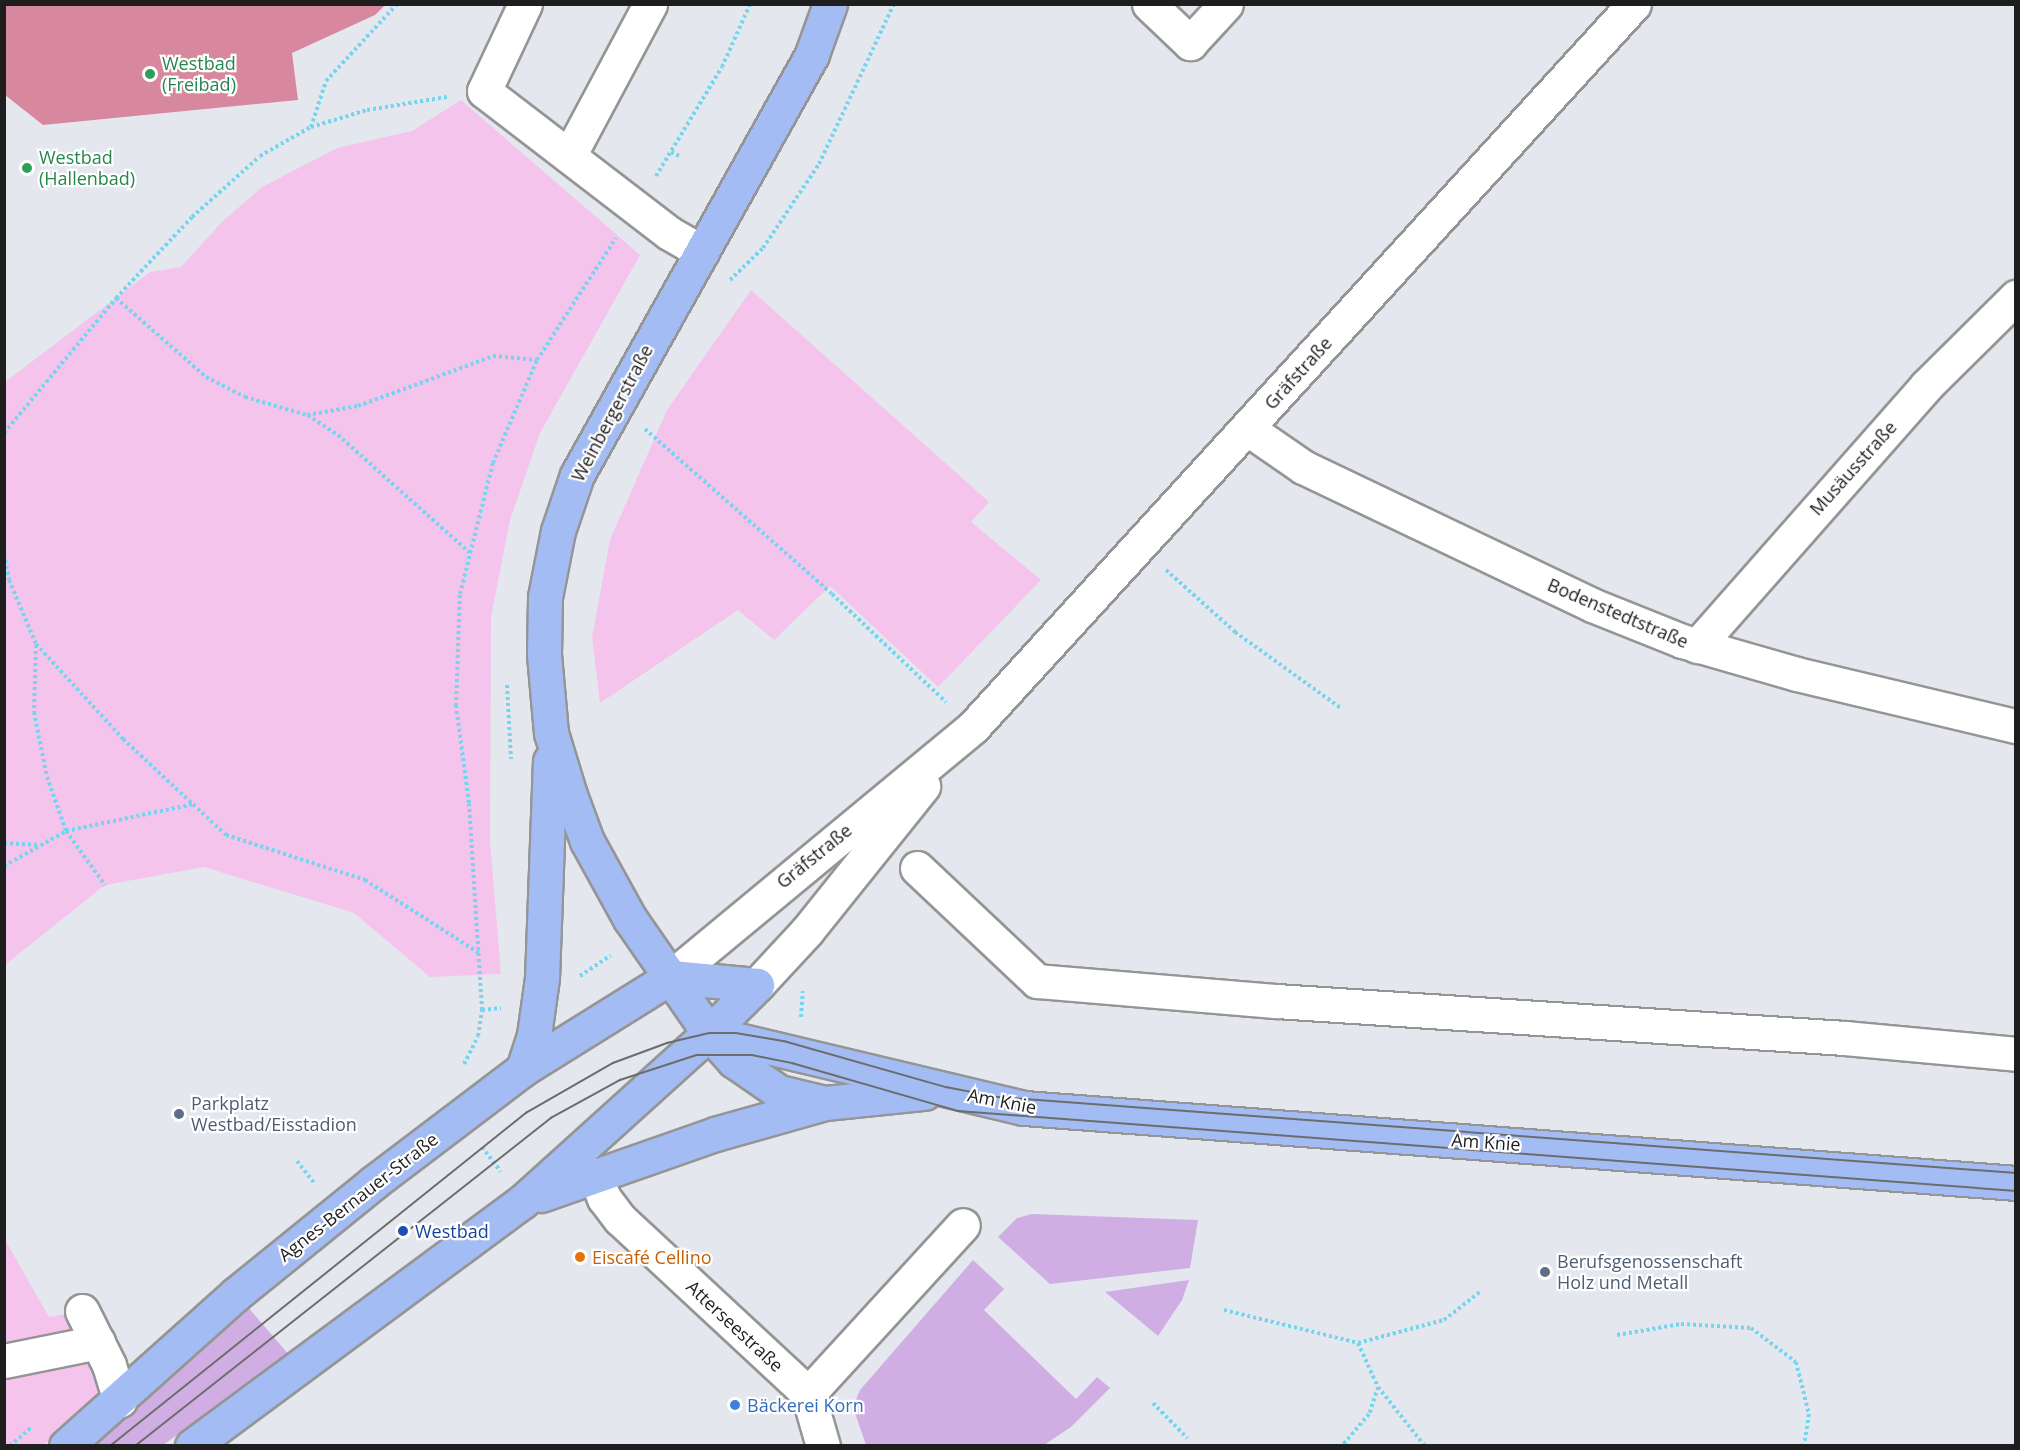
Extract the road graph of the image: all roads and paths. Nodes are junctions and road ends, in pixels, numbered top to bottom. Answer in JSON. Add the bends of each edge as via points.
{"nodes":[{"id":1,"x":397,"y":4,"type":"edge"},
{"id":2,"x":525,"y":4,"type":"edge"},
{"id":3,"x":650,"y":4,"type":"edge"},
{"id":4,"x":830,"y":4,"type":"edge"},
{"id":5,"x":894,"y":4,"type":"edge"},
{"id":6,"x":1149,"y":4,"type":"edge"},
{"id":7,"x":1226,"y":4,"type":"edge"},
{"id":8,"x":1634,"y":4,"type":"edge"},
{"id":9,"x":484,"y":91,"type":"junction"},
{"id":10,"x":310,"y":127,"type":"junction"},
{"id":11,"x":671,"y":152,"type":"dead end"},
{"id":12,"x":568,"y":156,"type":"junction"},
{"id":13,"x":679,"y":156,"type":"dead end"},
{"id":14,"x":702,"y":252,"type":"junction"},
{"id":15,"x":726,"y":288,"type":"dead end"},
{"id":16,"x":2016,"y":297,"type":"edge"},
{"id":17,"x":116,"y":298,"type":"junction"},
{"id":18,"x":537,"y":360,"type":"dead end"},
{"id":19,"x":307,"y":415,"type":"junction"},
{"id":20,"x":648,"y":419,"type":"dead end"},
{"id":21,"x":644,"y":428,"type":"junction"},
{"id":22,"x":1248,"y":429,"type":"junction"},
{"id":23,"x":4,"y":432,"type":"edge"},
{"id":24,"x":638,"y":438,"type":"dead end"},
{"id":25,"x":1141,"y":547,"type":"junction"},
{"id":26,"x":469,"y":552,"type":"dead end"},
{"id":27,"x":4,"y":554,"type":"edge"},
{"id":28,"x":36,"y":644,"type":"junction"},
{"id":29,"x":1697,"y":646,"type":"junction"},
{"id":30,"x":1342,"y":708,"type":"dead end"},
{"id":31,"x":2016,"y":726,"type":"edge"},
{"id":32,"x":550,"y":733,"type":"junction"},
{"id":33,"x":967,"y":733,"type":"junction"},
{"id":34,"x":195,"y":804,"type":"junction"},
{"id":35,"x":66,"y":831,"type":"junction"},
{"id":36,"x":4,"y":843,"type":"edge"},
{"id":37,"x":40,"y":846,"type":"junction"},
{"id":38,"x":4,"y":866,"type":"edge"},
{"id":39,"x":917,"y":868,"type":"dead end"},
{"id":40,"x":105,"y":885,"type":"dead end"},
{"id":41,"x":479,"y":953,"type":"dead end"},
{"id":42,"x":671,"y":976,"type":"junction"},
{"id":43,"x":758,"y":985,"type":"junction"},
{"id":44,"x":709,"y":1034,"type":"junction"},
{"id":45,"x":2016,"y":1054,"type":"edge"},
{"id":46,"x":524,"y":1069,"type":"junction"},
{"id":47,"x":958,"y":1092,"type":"junction"},
{"id":48,"x":825,"y":1103,"type":"junction"},
{"id":49,"x":297,"y":1161,"type":"dead end"},
{"id":50,"x":596,"y":1175,"type":"junction"},
{"id":51,"x":2016,"y":1183,"type":"edge"},
{"id":52,"x":317,"y":1186,"type":"dead end"},
{"id":53,"x":522,"y":1202,"type":"junction"},
{"id":54,"x":963,"y":1225,"type":"dead end"},
{"id":55,"x":1481,"y":1291,"type":"dead end"},
{"id":56,"x":1224,"y":1310,"type":"dead end"},
{"id":57,"x":82,"y":1311,"type":"dead end"},
{"id":58,"x":1617,"y":1335,"type":"dead end"},
{"id":59,"x":98,"y":1342,"type":"junction"},
{"id":60,"x":1358,"y":1343,"type":"junction"},
{"id":61,"x":4,"y":1361,"type":"edge"},
{"id":62,"x":1378,"y":1387,"type":"junction"},
{"id":63,"x":808,"y":1394,"type":"junction"},
{"id":64,"x":120,"y":1400,"type":"junction"},
{"id":65,"x":1153,"y":1403,"type":"dead end"},
{"id":66,"x":1187,"y":1438,"type":"dead end"},
{"id":67,"x":66,"y":1446,"type":"edge"},
{"id":68,"x":192,"y":1446,"type":"edge"},
{"id":69,"x":823,"y":1446,"type":"edge"},
{"id":70,"x":1342,"y":1446,"type":"edge"},
{"id":71,"x":1425,"y":1446,"type":"edge"},
{"id":72,"x":1804,"y":1446,"type":"edge"}],
"edges":[{"from":1,"to":10,"type":"path","via":[[326,81]]},
{"from":2,"to":9,"type":"street"},
{"from":3,"to":12,"type":"street"},
{"from":4,"to":14,"type":"main road","name":"Weinbergerstraße","via":[[812,54]]},
{"from":5,"to":15,"type":"path","via":[[819,164],[763,248]]},
{"from":6,"to":7,"type":"street","via":[[1190,43]]},
{"from":8,"to":22,"type":"street","name":"Gräfstraße"},
{"from":9,"to":10,"type":"path","via":[[367,110]]},
{"from":9,"to":12,"type":"street"},
{"from":10,"to":17,"type":"path","via":[[260,156],[192,217]]},
{"from":11,"to":13,"type":"path"},
{"from":12,"to":14,"type":"street","via":[[669,233]]},
{"from":14,"to":32,"type":"main road","name":"Weinbergerstraße","via":[[600,428],[577,475],[558,531],[545,597],[545,697]]},
{"from":16,"to":29,"type":"street","name":"Musäusstraße","via":[[1926,386]]},
{"from":17,"to":19,"type":"path","via":[[206,377],[245,397]]},
{"from":17,"to":23,"type":"path"},
{"from":18,"to":19,"type":"path","via":[[493,356],[369,403]]},
{"from":19,"to":26,"type":"path","via":[[339,435]]},
{"from":20,"to":21,"type":"path"},
{"from":21,"to":24,"type":"path"},
{"from":21,"to":33,"type":"path"},
{"from":22,"to":25,"type":"street","name":"Gräfstraße"},
{"from":22,"to":29,"type":"street","name":"Bodenstedtstraße","via":[[1303,467],[1592,605]]},
{"from":25,"to":30,"type":"path","via":[[1235,632]]},
{"from":25,"to":33,"type":"street","name":"Gräfstraße"},
{"from":27,"to":28,"type":"path","via":[[9,580]]},
{"from":28,"to":34,"type":"path","via":[[123,739]]},
{"from":28,"to":35,"type":"path","via":[[34,712],[47,777]]},
{"from":29,"to":31,"type":"street","name":"Bodenstedtstraße"},
{"from":32,"to":42,"type":"main road","name":"Weinbergerstraße","via":[[587,842],[630,919]]},
{"from":32,"to":46,"type":"main road","via":[[542,978],[534,1035]]},
{"from":33,"to":42,"type":"street","name":"Gräfstraße","via":[[750,907]]},
{"from":33,"to":43,"type":"street","name":"Gräfstraße"},
{"from":34,"to":35,"type":"path"},
{"from":34,"to":41,"type":"path","via":[[226,835],[365,880]]},
{"from":35,"to":37,"type":"path"},
{"from":35,"to":40,"type":"path"},
{"from":36,"to":37,"type":"path"},
{"from":37,"to":38,"type":"path"},
{"from":39,"to":45,"type":"street","via":[[1037,981],[1276,1001],[1845,1038]]},
{"from":42,"to":43,"type":"main road"},
{"from":42,"to":44,"type":"main road","name":"Weinbergerstraße"},
{"from":42,"to":46,"type":"main road","name":"Agnes-Bernauer-Straße"},
{"from":43,"to":44,"type":"main road"},
{"from":44,"to":47,"type":"main road","name":"Am Knie"},
{"from":44,"to":48,"type":"main road","name":"Weinbergerstraße","via":[[734,1061],[767,1087]]},
{"from":44,"to":53,"type":"main road"},
{"from":46,"to":64,"type":"main road","name":"Agnes-Bernauer-Straße","via":[[236,1294]]},
{"from":47,"to":48,"type":"main road","name":"Am Knie"},
{"from":47,"to":51,"type":"main road","name":"Am Knie","via":[[1024,1108]]},
{"from":48,"to":50,"type":"main road","name":"Am Knie","via":[[715,1134]]},
{"from":49,"to":52,"type":"path"},
{"from":50,"to":53,"type":"main road"},
{"from":50,"to":63,"type":"street","name":"Atterseestraße","via":[[604,1198],[620,1219]]},
{"from":53,"to":68,"type":"main road"},
{"from":54,"to":63,"type":"street"},
{"from":55,"to":60,"type":"path","via":[[1444,1320]]},
{"from":56,"to":60,"type":"path"},
{"from":57,"to":59,"type":"street"},
{"from":58,"to":72,"type":"path","via":[[1681,1324],[1751,1328],[1796,1362],[1809,1414]]},
{"from":59,"to":61,"type":"street"},
{"from":59,"to":64,"type":"street"},
{"from":60,"to":62,"type":"path"},
{"from":62,"to":70,"type":"path","via":[[1369,1414]]},
{"from":62,"to":71,"type":"path"},
{"from":63,"to":69,"type":"street"},
{"from":64,"to":67,"type":"main road","name":"Agnes-Bernauer-Straße"},
{"from":65,"to":66,"type":"path"}]}
